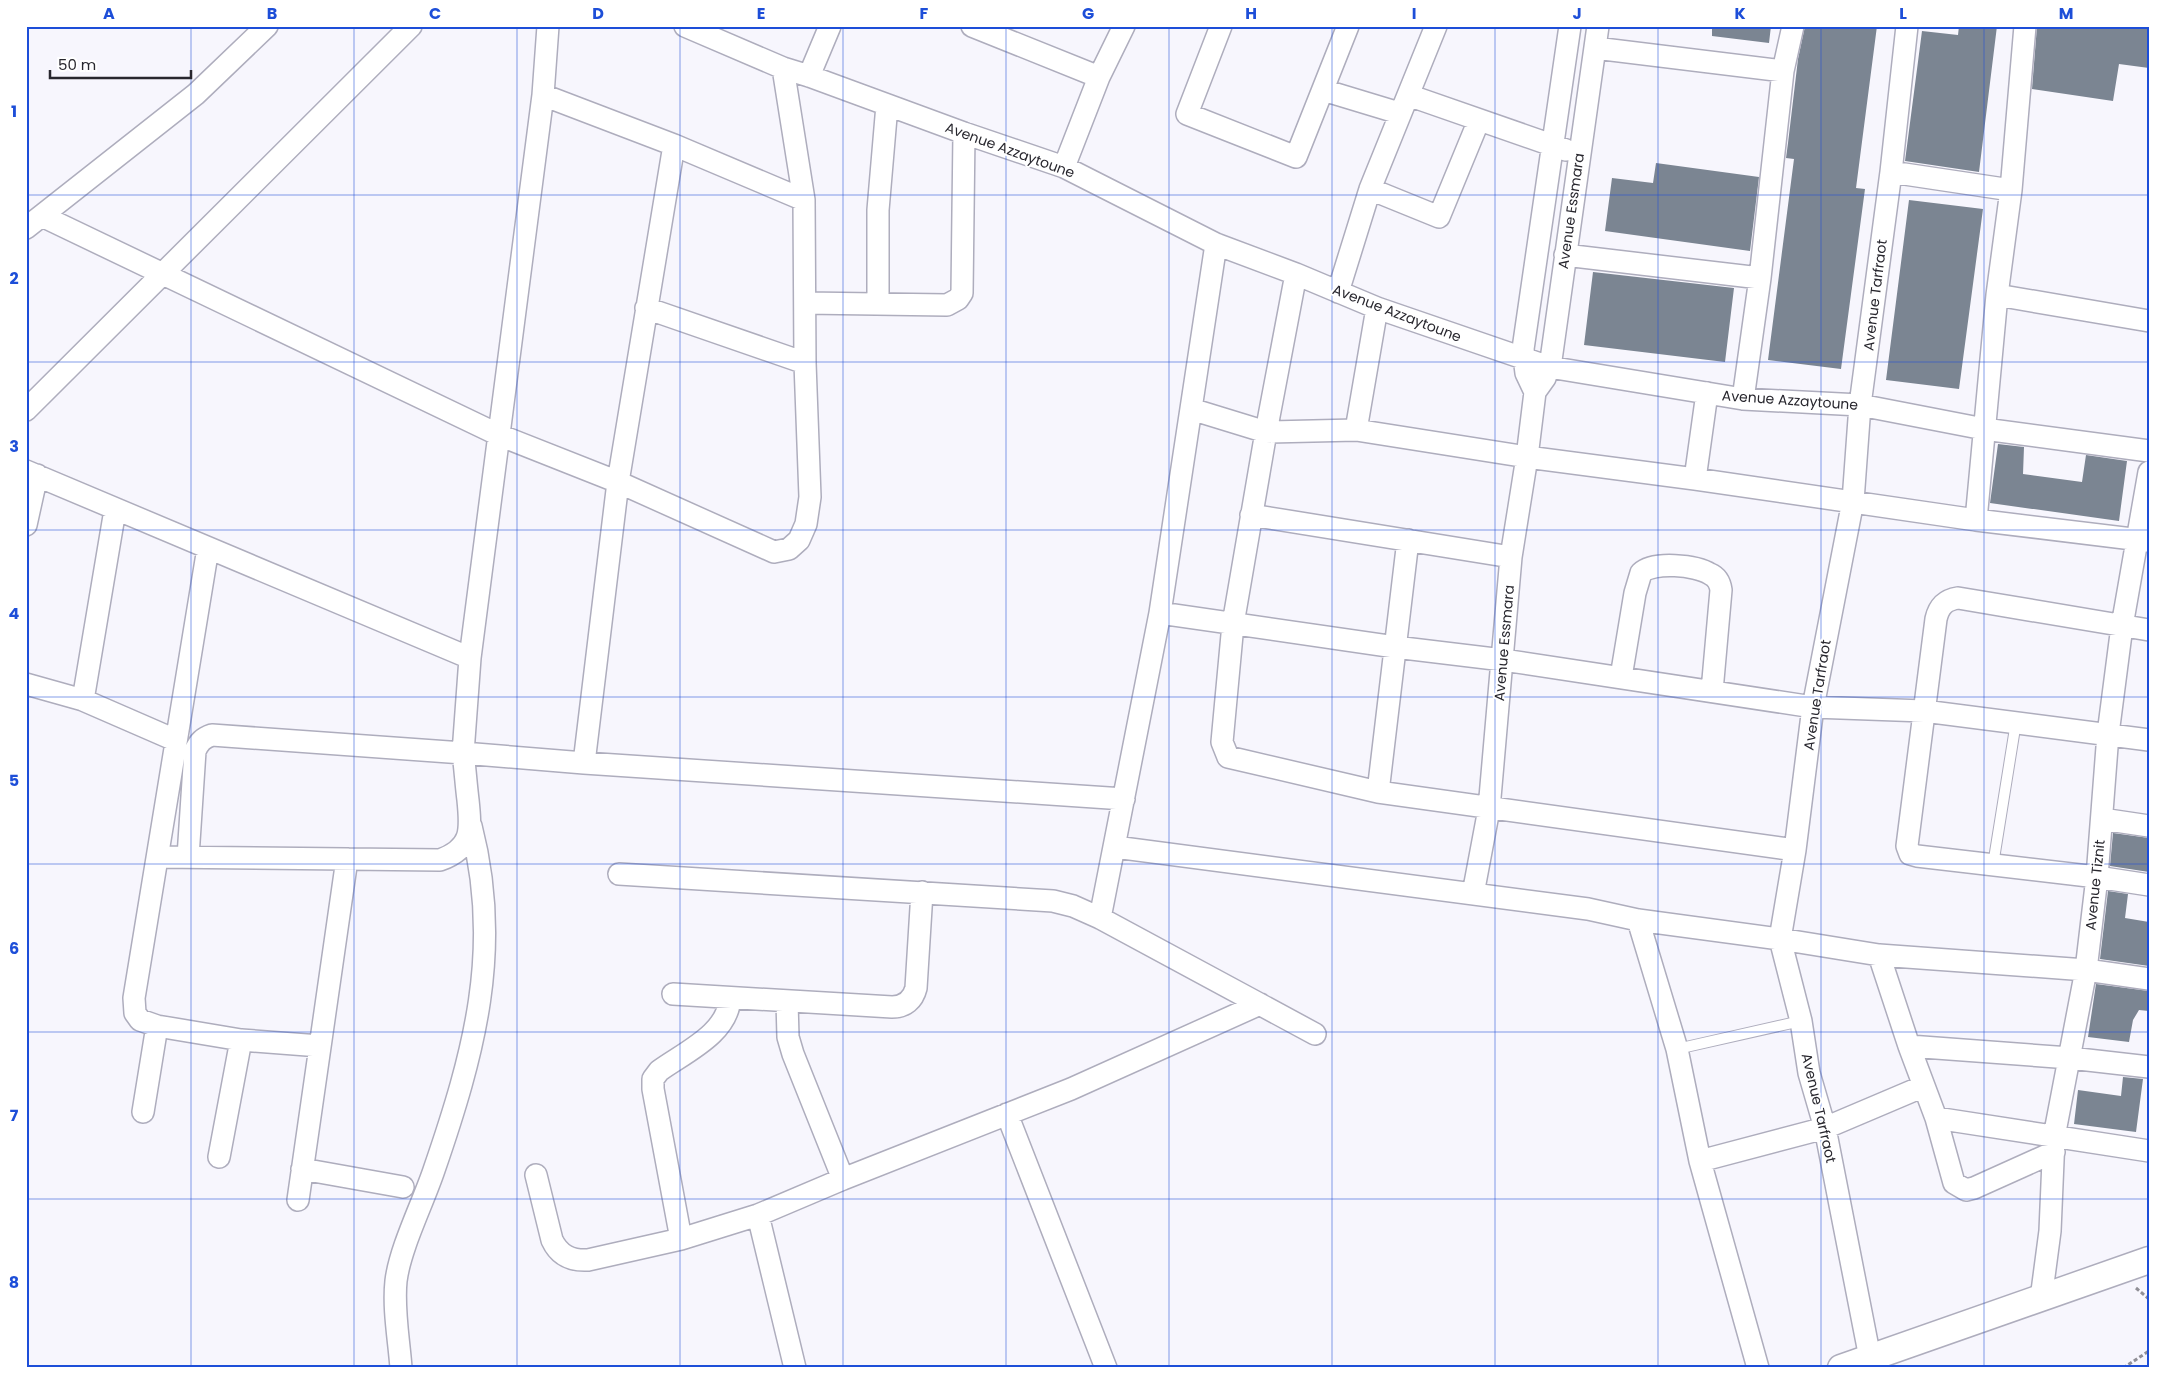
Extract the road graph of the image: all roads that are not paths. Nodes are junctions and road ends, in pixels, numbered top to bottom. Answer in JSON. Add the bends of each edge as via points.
{"nodes":[{"id":1,"x":267,"y":26,"type":"edge"},
{"id":2,"x":411,"y":26,"type":"edge"},
{"id":3,"x":548,"y":26,"type":"edge"},
{"id":4,"x":686,"y":26,"type":"edge"},
{"id":5,"x":830,"y":26,"type":"edge"},
{"id":6,"x":972,"y":26,"type":"edge"},
{"id":7,"x":1124,"y":26,"type":"edge"},
{"id":8,"x":1221,"y":26,"type":"edge"},
{"id":9,"x":1348,"y":26,"type":"edge"},
{"id":10,"x":1436,"y":26,"type":"edge"},
{"id":11,"x":1570,"y":26,"type":"edge"},
{"id":12,"x":1598,"y":26,"type":"edge"},
{"id":13,"x":1793,"y":26,"type":"edge"},
{"id":14,"x":1907,"y":26,"type":"edge"},
{"id":15,"x":2026,"y":26,"type":"edge"},
{"id":16,"x":1595,"y":48,"type":"junction"},
{"id":17,"x":783,"y":68,"type":"junction"},
{"id":18,"x":1783,"y":71,"type":"junction"},
{"id":19,"x":809,"y":76,"type":"junction"},
{"id":20,"x":1099,"y":77,"type":"junction"},
{"id":21,"x":1323,"y":90,"type":"junction"},
{"id":22,"x":544,"y":95,"type":"junction"},
{"id":23,"x":1403,"y":104,"type":"junction"},
{"id":24,"x":887,"y":105,"type":"junction"},
{"id":25,"x":1479,"y":120,"type":"junction"},
{"id":26,"x":964,"y":133,"type":"junction"},
{"id":27,"x":674,"y":145,"type":"junction"},
{"id":28,"x":1552,"y":145,"type":"junction"},
{"id":29,"x":1579,"y":154,"type":"junction"},
{"id":30,"x":1064,"y":168,"type":"junction"},
{"id":31,"x":1891,"y":172,"type":"junction"},
{"id":32,"x":1370,"y":189,"type":"junction"},
{"id":33,"x":2011,"y":190,"type":"junction"},
{"id":34,"x":804,"y":200,"type":"junction"},
{"id":35,"x":34,"y":222,"type":"edge"},
{"id":36,"x":1216,"y":244,"type":"junction"},
{"id":37,"x":1565,"y":254,"type":"junction"},
{"id":38,"x":164,"y":274,"type":"junction"},
{"id":39,"x":1296,"y":274,"type":"junction"},
{"id":40,"x":1760,"y":278,"type":"junction"},
{"id":41,"x":1338,"y":292,"type":"junction"},
{"id":42,"x":1997,"y":296,"type":"junction"},
{"id":43,"x":805,"y":303,"type":"junction"},
{"id":44,"x":878,"y":303,"type":"junction"},
{"id":45,"x":646,"y":308,"type":"junction"},
{"id":46,"x":1377,"y":308,"type":"junction"},
{"id":47,"x":2149,"y":322,"type":"edge"},
{"id":48,"x":1524,"y":360,"type":"junction"},
{"id":49,"x":805,"y":363,"type":"junction"},
{"id":50,"x":1549,"y":367,"type":"junction"},
{"id":51,"x":1535,"y":392,"type":"junction"},
{"id":52,"x":1707,"y":393,"type":"junction"},
{"id":53,"x":1743,"y":399,"type":"junction"},
{"id":54,"x":1860,"y":405,"type":"junction"},
{"id":55,"x":1191,"y":409,"type":"junction"},
{"id":56,"x":26,"y":410,"type":"edge"},
{"id":57,"x":1984,"y":428,"type":"junction"},
{"id":58,"x":1356,"y":430,"type":"junction"},
{"id":59,"x":1266,"y":432,"type":"junction"},
{"id":60,"x":498,"y":435,"type":"junction"},
{"id":61,"x":2149,"y":451,"type":"edge"},
{"id":62,"x":1527,"y":457,"type":"junction"},
{"id":63,"x":2149,"y":472,"type":"edge"},
{"id":64,"x":32,"y":473,"type":"edge"},
{"id":65,"x":1695,"y":478,"type":"junction"},
{"id":66,"x":618,"y":482,"type":"junction"},
{"id":67,"x":1853,"y":501,"type":"junction"},
{"id":68,"x":115,"y":510,"type":"junction"},
{"id":69,"x":1251,"y":515,"type":"junction"},
{"id":70,"x":1976,"y":520,"type":"junction"},
{"id":71,"x":26,"y":525,"type":"edge"},
{"id":72,"x":1408,"y":540,"type":"junction"},
{"id":73,"x":2143,"y":540,"type":"edge"},
{"id":74,"x":208,"y":548,"type":"junction"},
{"id":75,"x":1511,"y":556,"type":"junction"},
{"id":76,"x":1160,"y":613,"type":"junction"},
{"id":77,"x":1233,"y":624,"type":"junction"},
{"id":78,"x":2122,"y":626,"type":"junction"},
{"id":79,"x":2149,"y":630,"type":"edge"},
{"id":80,"x":1395,"y":647,"type":"junction"},
{"id":81,"x":470,"y":658,"type":"junction"},
{"id":82,"x":1502,"y":660,"type":"junction"},
{"id":83,"x":1621,"y":677,"type":"junction"},
{"id":84,"x":26,"y":684,"type":"edge"},
{"id":85,"x":1712,"y":691,"type":"junction"},
{"id":86,"x":83,"y":700,"type":"junction"},
{"id":87,"x":1813,"y":707,"type":"junction"},
{"id":88,"x":1924,"y":711,"type":"junction"},
{"id":89,"x":2016,"y":722,"type":"junction"},
{"id":90,"x":2108,"y":734,"type":"junction"},
{"id":91,"x":175,"y":740,"type":"junction"},
{"id":92,"x":2149,"y":740,"type":"edge"},
{"id":93,"x":463,"y":753,"type":"junction"},
{"id":94,"x":584,"y":763,"type":"junction"},
{"id":95,"x":1378,"y":792,"type":"junction"},
{"id":96,"x":1124,"y":799,"type":"junction"},
{"id":97,"x":1489,"y":808,"type":"junction"},
{"id":98,"x":2102,"y":819,"type":"junction"},
{"id":99,"x":471,"y":826,"type":"junction"},
{"id":100,"x":2149,"y":826,"type":"edge"},
{"id":101,"x":1115,"y":847,"type":"junction"},
{"id":102,"x":1794,"y":850,"type":"junction"},
{"id":103,"x":158,"y":857,"type":"junction"},
{"id":104,"x":188,"y":857,"type":"junction"},
{"id":105,"x":347,"y":859,"type":"junction"},
{"id":106,"x":1993,"y":865,"type":"junction"},
{"id":107,"x":619,"y":874,"type":"dead end"},
{"id":108,"x":2097,"y":877,"type":"junction"},
{"id":109,"x":2149,"y":885,"type":"edge"},
{"id":110,"x":922,"y":892,"type":"junction"},
{"id":111,"x":1473,"y":894,"type":"junction"},
{"id":112,"x":1100,"y":918,"type":"junction"},
{"id":113,"x":1638,"y":920,"type":"junction"},
{"id":114,"x":1780,"y":939,"type":"junction"},
{"id":115,"x":1879,"y":955,"type":"junction"},
{"id":116,"x":2086,"y":970,"type":"junction"},
{"id":117,"x":2149,"y":979,"type":"edge"},
{"id":118,"x":673,"y":994,"type":"dead end"},
{"id":119,"x":730,"y":998,"type":"junction"},
{"id":120,"x":787,"y":1001,"type":"junction"},
{"id":121,"x":1260,"y":1004,"type":"junction"},
{"id":122,"x":1800,"y":1021,"type":"junction"},
{"id":123,"x":157,"y":1026,"type":"junction"},
{"id":124,"x":1315,"y":1034,"type":"dead end"},
{"id":125,"x":241,"y":1040,"type":"junction"},
{"id":126,"x":320,"y":1046,"type":"junction"},
{"id":127,"x":1909,"y":1046,"type":"junction"},
{"id":128,"x":1677,"y":1048,"type":"junction"},
{"id":129,"x":2070,"y":1058,"type":"junction"},
{"id":130,"x":2149,"y":1067,"type":"edge"},
{"id":131,"x":1924,"y":1086,"type":"junction"},
{"id":132,"x":144,"y":1112,"type":"dead end"},
{"id":133,"x":1007,"y":1114,"type":"junction"},
{"id":134,"x":1936,"y":1118,"type":"junction"},
{"id":135,"x":1825,"y":1128,"type":"junction"},
{"id":136,"x":2054,"y":1144,"type":"junction"},
{"id":137,"x":2149,"y":1150,"type":"edge"},
{"id":138,"x":219,"y":1156,"type":"dead end"},
{"id":139,"x":1700,"y":1161,"type":"junction"},
{"id":140,"x":302,"y":1169,"type":"junction"},
{"id":141,"x":536,"y":1175,"type":"dead end"},
{"id":142,"x":843,"y":1179,"type":"junction"},
{"id":143,"x":403,"y":1187,"type":"dead end"},
{"id":144,"x":298,"y":1200,"type":"dead end"},
{"id":145,"x":758,"y":1215,"type":"junction"},
{"id":146,"x":681,"y":1239,"type":"junction"},
{"id":147,"x":2149,"y":1260,"type":"edge"},
{"id":148,"x":2041,"y":1298,"type":"junction"},
{"id":149,"x":1870,"y":1358,"type":"junction"},
{"id":150,"x":401,"y":1368,"type":"edge"},
{"id":151,"x":795,"y":1368,"type":"edge"},
{"id":152,"x":1106,"y":1368,"type":"edge"},
{"id":153,"x":1758,"y":1368,"type":"edge"},
{"id":154,"x":1842,"y":1368,"type":"edge"}],
"edges":[{"from":1,"to":35,"type":"street","via":[[196,94]]},
{"from":2,"to":38,"type":"street"},
{"from":3,"to":22,"type":"street"},
{"from":4,"to":17,"type":"street","name":"Avenue Azzaytoune"},
{"from":5,"to":19,"type":"street"},
{"from":6,"to":20,"type":"street"},
{"from":7,"to":20,"type":"street"},
{"from":8,"to":21,"type":"street","via":[[1187,114],[1296,157]]},
{"from":9,"to":21,"type":"street"},
{"from":10,"to":23,"type":"street"},
{"from":11,"to":28,"type":"street","name":"Avenue Essmara"},
{"from":12,"to":16,"type":"street","name":"Avenue Essmara"},
{"from":13,"to":18,"type":"street"},
{"from":14,"to":31,"type":"street","name":"Avenue Tarfraot"},
{"from":15,"to":33,"type":"street"},
{"from":16,"to":18,"type":"street"},
{"from":16,"to":29,"type":"street","name":"Avenue Essmara"},
{"from":17,"to":19,"type":"street","name":"Avenue Azzaytoune"},
{"from":17,"to":34,"type":"street"},
{"from":18,"to":40,"type":"street"},
{"from":19,"to":24,"type":"street","name":"Avenue Azzaytoune"},
{"from":20,"to":30,"type":"street"},
{"from":21,"to":23,"type":"street"},
{"from":22,"to":27,"type":"street"},
{"from":22,"to":60,"type":"street"},
{"from":23,"to":25,"type":"street"},
{"from":23,"to":32,"type":"street"},
{"from":24,"to":26,"type":"street","name":"Avenue Azzaytoune"},
{"from":24,"to":44,"type":"street","via":[[878,210]]},
{"from":25,"to":28,"type":"street"},
{"from":25,"to":32,"type":"street","via":[[1439,216]]},
{"from":26,"to":30,"type":"street","name":"Avenue Azzaytoune"},
{"from":26,"to":44,"type":"street","via":[[962,293],[947,305]]},
{"from":27,"to":34,"type":"street"},
{"from":27,"to":45,"type":"street"},
{"from":28,"to":29,"type":"street"},
{"from":28,"to":48,"type":"street","name":"Avenue Essmara"},
{"from":29,"to":37,"type":"street","name":"Avenue Essmara"},
{"from":30,"to":36,"type":"street","name":"Avenue Azzaytoune"},
{"from":31,"to":33,"type":"street"},
{"from":31,"to":54,"type":"street","name":"Avenue Tarfraot"},
{"from":32,"to":41,"type":"street"},
{"from":33,"to":42,"type":"street"},
{"from":34,"to":43,"type":"street"},
{"from":35,"to":38,"type":"street"},
{"from":36,"to":39,"type":"street","name":"Avenue Azzaytoune"},
{"from":36,"to":55,"type":"street"},
{"from":37,"to":40,"type":"street"},
{"from":37,"to":50,"type":"street","name":"Avenue Essmara"},
{"from":38,"to":56,"type":"street"},
{"from":38,"to":60,"type":"street"},
{"from":39,"to":41,"type":"street","name":"Avenue Azzaytoune"},
{"from":39,"to":59,"type":"street"},
{"from":40,"to":53,"type":"street"},
{"from":41,"to":46,"type":"street","name":"Avenue Azzaytoune"},
{"from":42,"to":47,"type":"street"},
{"from":42,"to":57,"type":"street"},
{"from":43,"to":44,"type":"street"},
{"from":43,"to":49,"type":"street"},
{"from":45,"to":49,"type":"street"},
{"from":45,"to":66,"type":"street"},
{"from":46,"to":48,"type":"street","name":"Avenue Azzaytoune"},
{"from":46,"to":58,"type":"street"},
{"from":48,"to":50,"type":"street","name":"Avenue Azzaytoune"},
{"from":48,"to":51,"type":"street","name":"Avenue Essmara"},
{"from":49,"to":66,"type":"street","via":[[810,497],[806,524],[799,540],[789,550],[774,552]]},
{"from":50,"to":51,"type":"street","name":"Avenue Essmara"},
{"from":50,"to":52,"type":"street","name":"Avenue Azzaytoune"},
{"from":51,"to":62,"type":"street","name":"Avenue Essmara"},
{"from":52,"to":53,"type":"street","name":"Avenue Azzaytoune"},
{"from":52,"to":65,"type":"street"},
{"from":53,"to":54,"type":"street","name":"Avenue Azzaytoune"},
{"from":54,"to":57,"type":"street","name":"Avenue Azzaytoune"},
{"from":54,"to":67,"type":"street","name":"Avenue Tarfraot"},
{"from":55,"to":59,"type":"street"},
{"from":55,"to":76,"type":"street"},
{"from":57,"to":61,"type":"street","name":"Avenue Azzaytoune"},
{"from":57,"to":70,"type":"street"},
{"from":58,"to":59,"type":"street"},
{"from":58,"to":62,"type":"street"},
{"from":59,"to":69,"type":"street"},
{"from":60,"to":66,"type":"street"},
{"from":60,"to":81,"type":"street"},
{"from":62,"to":65,"type":"street"},
{"from":62,"to":75,"type":"street","name":"Avenue Essmara"},
{"from":63,"to":73,"type":"street","name":"Avenue Tiznit"},
{"from":64,"to":68,"type":"street"},
{"from":64,"to":71,"type":"street"},
{"from":65,"to":67,"type":"street"},
{"from":66,"to":94,"type":"street"},
{"from":67,"to":70,"type":"street"},
{"from":67,"to":87,"type":"street","name":"Avenue Tarfraot"},
{"from":68,"to":74,"type":"street"},
{"from":68,"to":86,"type":"street"},
{"from":69,"to":72,"type":"street"},
{"from":69,"to":77,"type":"street"},
{"from":70,"to":73,"type":"street"},
{"from":72,"to":75,"type":"street"},
{"from":72,"to":80,"type":"street"},
{"from":73,"to":78,"type":"street","name":"Avenue Tiznit"},
{"from":74,"to":81,"type":"street"},
{"from":74,"to":91,"type":"street"},
{"from":75,"to":82,"type":"street","name":"Avenue Essmara"},
{"from":76,"to":77,"type":"street"},
{"from":76,"to":96,"type":"street"},
{"from":77,"to":80,"type":"street"},
{"from":77,"to":95,"type":"street","via":[[1222,742],[1228,757]]},
{"from":78,"to":79,"type":"street"},
{"from":78,"to":88,"type":"street","via":[[1950,599],[1938,610]]},
{"from":78,"to":90,"type":"street","name":"Avenue Tiznit"},
{"from":80,"to":82,"type":"street"},
{"from":80,"to":95,"type":"street"},
{"from":81,"to":93,"type":"street"},
{"from":82,"to":83,"type":"street"},
{"from":82,"to":97,"type":"street","name":"Avenue Essmara"},
{"from":83,"to":85,"type":"street"},
{"from":83,"to":85,"type":"street","via":[[1641,573],[1656,566],[1687,568],[1712,575],[1720,584]]},
{"from":84,"to":86,"type":"street"},
{"from":85,"to":87,"type":"street"},
{"from":86,"to":91,"type":"street"},
{"from":87,"to":88,"type":"street"},
{"from":87,"to":102,"type":"street","name":"Avenue Tarfraot"},
{"from":88,"to":89,"type":"street"},
{"from":88,"to":106,"type":"street","via":[[1908,851],[1917,856]]},
{"from":89,"to":90,"type":"street"},
{"from":89,"to":106,"type":"lane"},
{"from":90,"to":92,"type":"street"},
{"from":90,"to":98,"type":"street","name":"Avenue Tiznit"},
{"from":91,"to":103,"type":"street"},
{"from":93,"to":94,"type":"street"},
{"from":93,"to":99,"type":"street"},
{"from":93,"to":104,"type":"street","via":[[212,735],[204,738],[196,751]]},
{"from":94,"to":96,"type":"street"},
{"from":95,"to":97,"type":"street"},
{"from":96,"to":101,"type":"street"},
{"from":97,"to":102,"type":"street"},
{"from":97,"to":111,"type":"street","name":"Avenue Essmara"},
{"from":98,"to":100,"type":"street"},
{"from":98,"to":108,"type":"street","name":"Avenue Tiznit"},
{"from":99,"to":105,"type":"street","via":[[458,851],[440,860]]},
{"from":99,"to":150,"type":"street","via":[[481,870],[486,915],[480,994],[470,1053],[456,1103],[400,1264],[395,1296]]},
{"from":101,"to":111,"type":"street"},
{"from":101,"to":112,"type":"street"},
{"from":102,"to":114,"type":"street","name":"Avenue Tarfraot"},
{"from":103,"to":104,"type":"street"},
{"from":103,"to":123,"type":"street","via":[[134,998],[140,1020]]},
{"from":104,"to":105,"type":"street"},
{"from":105,"to":126,"type":"street"},
{"from":106,"to":108,"type":"street"},
{"from":107,"to":110,"type":"street"},
{"from":108,"to":109,"type":"street"},
{"from":108,"to":116,"type":"street","name":"Avenue Tiznit"},
{"from":110,"to":112,"type":"street","via":[[1037,899],[1073,906]]},
{"from":110,"to":120,"type":"street","via":[[916,988],[907,1003],[892,1007]]},
{"from":111,"to":113,"type":"street","via":[[1588,909]]},
{"from":112,"to":121,"type":"street"},
{"from":113,"to":114,"type":"street"},
{"from":113,"to":128,"type":"street"},
{"from":114,"to":115,"type":"street"},
{"from":114,"to":122,"type":"street","name":"Avenue Tarfraot"},
{"from":115,"to":116,"type":"street"},
{"from":115,"to":127,"type":"street"},
{"from":116,"to":117,"type":"street"},
{"from":116,"to":129,"type":"street","name":"Avenue Tiznit"},
{"from":118,"to":119,"type":"street"},
{"from":119,"to":120,"type":"street"},
{"from":119,"to":146,"type":"street","via":[[720,1026],[659,1071],[652,1084]]},
{"from":120,"to":142,"type":"street","via":[[788,1037],[793,1054]]},
{"from":121,"to":124,"type":"street"},
{"from":121,"to":133,"type":"street","via":[[1135,1062]]},
{"from":122,"to":128,"type":"lane"},
{"from":122,"to":135,"type":"street","name":"Avenue Tarfraot"},
{"from":123,"to":125,"type":"street"},
{"from":123,"to":132,"type":"street"},
{"from":125,"to":126,"type":"street"},
{"from":125,"to":138,"type":"street"},
{"from":126,"to":140,"type":"street"},
{"from":127,"to":129,"type":"street"},
{"from":127,"to":131,"type":"street"},
{"from":128,"to":139,"type":"street"},
{"from":129,"to":130,"type":"street"},
{"from":129,"to":136,"type":"street","name":"Avenue Tiznit"},
{"from":131,"to":134,"type":"street"},
{"from":131,"to":135,"type":"street"},
{"from":133,"to":142,"type":"street"},
{"from":133,"to":152,"type":"street"},
{"from":134,"to":136,"type":"street"},
{"from":134,"to":136,"type":"street","via":[[1954,1182],[1966,1190],[1985,1184]]},
{"from":135,"to":139,"type":"street"},
{"from":135,"to":149,"type":"street","name":"Avenue Tarfraot"},
{"from":136,"to":137,"type":"street"},
{"from":136,"to":148,"type":"street","name":"Avenue Tiznit","via":[[2050,1232]]},
{"from":139,"to":153,"type":"street"},
{"from":140,"to":143,"type":"street"},
{"from":140,"to":144,"type":"street"},
{"from":141,"to":146,"type":"street","via":[[552,1240],[566,1257],[588,1260]]},
{"from":142,"to":145,"type":"street"},
{"from":145,"to":146,"type":"street"},
{"from":145,"to":151,"type":"street"},
{"from":147,"to":148,"type":"street"},
{"from":148,"to":149,"type":"street"},
{"from":149,"to":154,"type":"street"}]}
